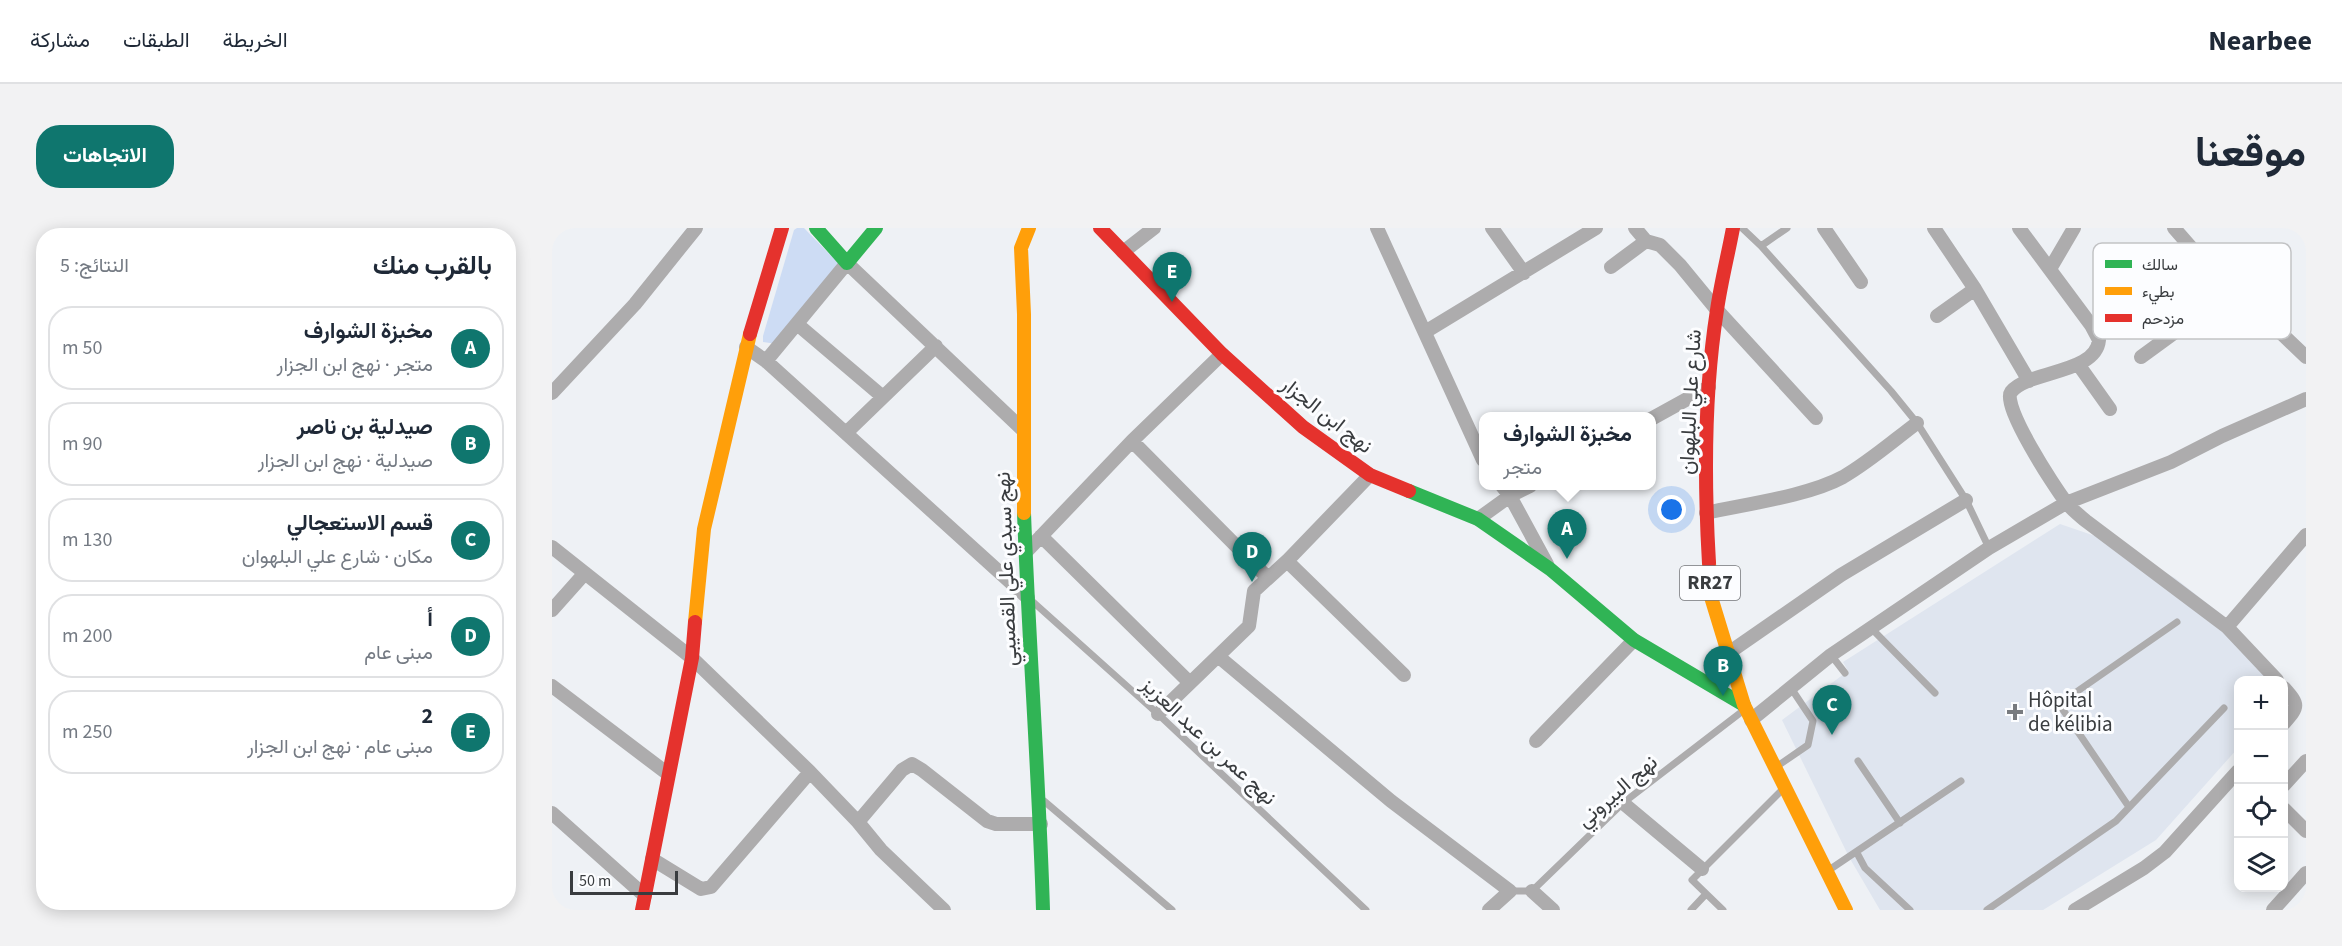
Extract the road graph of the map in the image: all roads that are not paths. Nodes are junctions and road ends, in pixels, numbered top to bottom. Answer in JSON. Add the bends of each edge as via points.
{"nodes":[{"id":1,"x":696,"y":228,"type":"edge"},
{"id":2,"x":782,"y":228,"type":"edge"},
{"id":3,"x":816,"y":228,"type":"edge"},
{"id":4,"x":876,"y":228,"type":"edge"},
{"id":5,"x":1029,"y":228,"type":"edge"},
{"id":6,"x":1100,"y":228,"type":"edge"},
{"id":7,"x":1154,"y":228,"type":"edge"},
{"id":8,"x":1377,"y":228,"type":"edge"},
{"id":9,"x":1492,"y":228,"type":"edge"},
{"id":10,"x":1596,"y":228,"type":"edge"},
{"id":11,"x":1635,"y":228,"type":"edge"},
{"id":12,"x":1733,"y":228,"type":"edge"},
{"id":13,"x":1742,"y":228,"type":"edge"},
{"id":14,"x":1787,"y":228,"type":"edge"},
{"id":15,"x":1824,"y":228,"type":"edge"},
{"id":16,"x":1934,"y":228,"type":"edge"},
{"id":17,"x":2019,"y":228,"type":"edge"},
{"id":18,"x":2074,"y":228,"type":"edge"},
{"id":19,"x":2174,"y":228,"type":"edge"},
{"id":20,"x":1646,"y":241,"type":"junction"},
{"id":21,"x":2187,"y":243,"type":"edge"},
{"id":22,"x":1761,"y":246,"type":"junction"},
{"id":23,"x":1123,"y":252,"type":"junction"},
{"id":24,"x":847,"y":262,"type":"junction"},
{"id":25,"x":1611,"y":267,"type":"dead end"},
{"id":26,"x":2050,"y":269,"type":"junction"},
{"id":27,"x":1524,"y":273,"type":"junction"},
{"id":28,"x":1861,"y":282,"type":"dead end"},
{"id":29,"x":1975,"y":289,"type":"junction"},
{"id":30,"x":1717,"y":310,"type":"junction"},
{"id":31,"x":1936,"y":316,"type":"dead end"},
{"id":32,"x":797,"y":324,"type":"junction"},
{"id":33,"x":2093,"y":330,"type":"edge"},
{"id":34,"x":1425,"y":332,"type":"junction"},
{"id":35,"x":2099,"y":339,"type":"edge"},
{"id":36,"x":2166,"y":339,"type":"edge"},
{"id":37,"x":2287,"y":339,"type":"edge"},
{"id":38,"x":936,"y":346,"type":"junction"},
{"id":39,"x":746,"y":347,"type":"junction"},
{"id":40,"x":1222,"y":354,"type":"junction"},
{"id":41,"x":2141,"y":357,"type":"dead end"},
{"id":42,"x":2306,"y":357,"type":"edge"},
{"id":43,"x":766,"y":361,"type":"junction"},
{"id":44,"x":2078,"y":364,"type":"junction"},
{"id":45,"x":2029,"y":381,"type":"junction"},
{"id":46,"x":1709,"y":387,"type":"junction"},
{"id":47,"x":552,"y":393,"type":"edge"},
{"id":48,"x":883,"y":397,"type":"junction"},
{"id":49,"x":2306,"y":399,"type":"edge"},
{"id":50,"x":2110,"y":409,"type":"dead end"},
{"id":51,"x":1656,"y":416,"type":"edge"},
{"id":52,"x":1816,"y":418,"type":"dead end"},
{"id":53,"x":1917,"y":423,"type":"junction"},
{"id":54,"x":1023,"y":430,"type":"junction"},
{"id":55,"x":847,"y":432,"type":"junction"},
{"id":56,"x":1132,"y":441,"type":"junction"},
{"id":57,"x":1479,"y":452,"type":"edge"},
{"id":58,"x":1370,"y":475,"type":"junction"},
{"id":59,"x":1506,"y":491,"type":"edge"},
{"id":60,"x":1966,"y":500,"type":"junction"},
{"id":61,"x":2066,"y":503,"type":"junction"},
{"id":62,"x":1706,"y":513,"type":"junction"},
{"id":63,"x":1478,"y":519,"type":"junction"},
{"id":64,"x":2306,"y":535,"type":"edge"},
{"id":65,"x":1041,"y":536,"type":"junction"},
{"id":66,"x":552,"y":547,"type":"edge"},
{"id":67,"x":1989,"y":548,"type":"junction"},
{"id":68,"x":1026,"y":552,"type":"junction"},
{"id":69,"x":1287,"y":561,"type":"junction"},
{"id":70,"x":1550,"y":569,"type":"junction"},
{"id":71,"x":585,"y":573,"type":"junction"},
{"id":72,"x":1268,"y":578,"type":"junction"},
{"id":73,"x":1028,"y":598,"type":"junction"},
{"id":74,"x":552,"y":610,"type":"edge"},
{"id":75,"x":2177,"y":622,"type":"dead end"},
{"id":76,"x":2228,"y":627,"type":"junction"},
{"id":77,"x":1871,"y":628,"type":"junction"},
{"id":78,"x":1634,"y":640,"type":"junction"},
{"id":79,"x":1727,"y":654,"type":"junction"},
{"id":80,"x":1831,"y":655,"type":"junction"},
{"id":81,"x":1219,"y":657,"type":"junction"},
{"id":82,"x":692,"y":658,"type":"junction"},
{"id":83,"x":1845,"y":673,"type":"dead end"},
{"id":84,"x":1404,"y":675,"type":"dead end"},
{"id":85,"x":2272,"y":676,"type":"edge"},
{"id":86,"x":1189,"y":682,"type":"junction"},
{"id":87,"x":552,"y":686,"type":"edge"},
{"id":88,"x":1791,"y":688,"type":"junction"},
{"id":89,"x":1935,"y":693,"type":"dead end"},
{"id":90,"x":2288,"y":693,"type":"edge"},
{"id":91,"x":2224,"y":708,"type":"dead end"},
{"id":92,"x":1747,"y":711,"type":"junction"},
{"id":93,"x":1158,"y":714,"type":"junction"},
{"id":94,"x":2288,"y":718,"type":"edge"},
{"id":95,"x":1536,"y":741,"type":"dead end"},
{"id":96,"x":1858,"y":761,"type":"dead end"},
{"id":97,"x":2306,"y":761,"type":"edge"},
{"id":98,"x":1774,"y":768,"type":"junction"},
{"id":99,"x":810,"y":772,"type":"junction"},
{"id":100,"x":668,"y":774,"type":"junction"},
{"id":101,"x":2234,"y":775,"type":"edge"},
{"id":102,"x":1961,"y":782,"type":"dead end"},
{"id":103,"x":2284,"y":784,"type":"edge"},
{"id":104,"x":1784,"y":789,"type":"junction"},
{"id":105,"x":1040,"y":798,"type":"junction"},
{"id":106,"x":1623,"y":803,"type":"junction"},
{"id":107,"x":2129,"y":807,"type":"junction"},
{"id":108,"x":552,"y":813,"type":"edge"},
{"id":109,"x":2288,"y":814,"type":"edge"},
{"id":110,"x":858,"y":822,"type":"junction"},
{"id":111,"x":1900,"y":823,"type":"junction"},
{"id":112,"x":1041,"y":824,"type":"junction"},
{"id":113,"x":2306,"y":831,"type":"edge"},
{"id":114,"x":1857,"y":853,"type":"junction"},
{"id":115,"x":652,"y":860,"type":"junction"},
{"id":116,"x":1702,"y":869,"type":"junction"},
{"id":117,"x":1826,"y":872,"type":"junction"},
{"id":118,"x":2306,"y":873,"type":"edge"},
{"id":119,"x":1510,"y":891,"type":"junction"},
{"id":120,"x":1532,"y":891,"type":"junction"},
{"id":121,"x":1706,"y":894,"type":"junction"},
{"id":122,"x":644,"y":903,"type":"edge"},
{"id":123,"x":944,"y":910,"type":"edge"},
{"id":124,"x":1043,"y":910,"type":"edge"},
{"id":125,"x":1172,"y":910,"type":"edge"},
{"id":126,"x":1366,"y":910,"type":"edge"},
{"id":127,"x":1489,"y":910,"type":"edge"},
{"id":128,"x":1553,"y":910,"type":"edge"},
{"id":129,"x":1691,"y":910,"type":"edge"},
{"id":130,"x":1723,"y":910,"type":"edge"},
{"id":131,"x":1846,"y":910,"type":"edge"},
{"id":132,"x":1910,"y":910,"type":"edge"},
{"id":133,"x":1987,"y":910,"type":"edge"},
{"id":134,"x":2075,"y":910,"type":"edge"},
{"id":135,"x":2273,"y":910,"type":"edge"}],
"edges":[{"from":1,"to":47,"type":"street","via":[[635,304]]},
{"from":2,"to":39,"type":"street"},
{"from":3,"to":24,"type":"street"},
{"from":4,"to":24,"type":"street"},
{"from":5,"to":54,"type":"street","name":"نهج سيدي علي القصيبي","via":[[1021,248]]},
{"from":6,"to":23,"type":"street","name":"نهج ابن الجزار"},
{"from":7,"to":23,"type":"street"},
{"from":8,"to":34,"type":"street"},
{"from":9,"to":27,"type":"street"},
{"from":10,"to":27,"type":"street"},
{"from":11,"to":20,"type":"street"},
{"from":12,"to":30,"type":"street","name":"شارع علي البلهوان","number":"RR27"},
{"from":13,"to":22,"type":"lane"},
{"from":14,"to":22,"type":"lane"},
{"from":15,"to":28,"type":"street"},
{"from":16,"to":29,"type":"street"},
{"from":17,"to":26,"type":"street"},
{"from":18,"to":26,"type":"street"},
{"from":19,"to":21,"type":"street"},
{"from":20,"to":25,"type":"street"},
{"from":20,"to":30,"type":"street","via":[[1660,245]]},
{"from":22,"to":53,"type":"lane"},
{"from":23,"to":40,"type":"street","name":"نهج ابن الجزار"},
{"from":24,"to":32,"type":"street"},
{"from":24,"to":38,"type":"street"},
{"from":26,"to":33,"type":"street"},
{"from":27,"to":34,"type":"street"},
{"from":29,"to":31,"type":"street"},
{"from":29,"to":45,"type":"street"},
{"from":30,"to":46,"type":"street","name":"شارع علي البلهوان","number":"RR27"},
{"from":30,"to":52,"type":"street"},
{"from":32,"to":43,"type":"street"},
{"from":32,"to":48,"type":"street"},
{"from":34,"to":57,"type":"street"},
{"from":35,"to":44,"type":"street","via":[[2096,351]]},
{"from":36,"to":41,"type":"street"},
{"from":37,"to":42,"type":"street"},
{"from":38,"to":48,"type":"street"},
{"from":38,"to":54,"type":"street"},
{"from":39,"to":43,"type":"street"},
{"from":39,"to":82,"type":"street","via":[[704,529]]},
{"from":40,"to":56,"type":"street"},
{"from":40,"to":58,"type":"street","name":"نهج ابن الجزار","via":[[1303,427]]},
{"from":43,"to":55,"type":"street"},
{"from":44,"to":45,"type":"street"},
{"from":44,"to":50,"type":"street"},
{"from":45,"to":61,"type":"street","via":[[2010,394],[2011,411]]},
{"from":46,"to":51,"type":"street"},
{"from":46,"to":62,"type":"street","name":"شارع علي البلهوان","number":"RR27"},
{"from":48,"to":55,"type":"street"},
{"from":49,"to":61,"type":"street","via":[[2171,462]]},
{"from":53,"to":60,"type":"lane"},
{"from":53,"to":62,"type":"street","via":[[1833,482]]},
{"from":54,"to":68,"type":"street","name":"نهج سيدي علي القصيبي"},
{"from":55,"to":73,"type":"street"},
{"from":56,"to":65,"type":"street"},
{"from":56,"to":72,"type":"street"},
{"from":58,"to":63,"type":"street","name":"نهج ابن الجزار"},
{"from":58,"to":69,"type":"street"},
{"from":59,"to":63,"type":"street"},
{"from":59,"to":70,"type":"street"},
{"from":60,"to":67,"type":"lane"},
{"from":60,"to":79,"type":"street","via":[[1841,575]]},
{"from":61,"to":67,"type":"street"},
{"from":61,"to":76,"type":"street"},
{"from":62,"to":79,"type":"street","name":"شارع علي البلهوان","number":"RR27","via":[[1711,597]]},
{"from":63,"to":70,"type":"street","name":"نهج ابن الجزار"},
{"from":64,"to":76,"type":"street"},
{"from":65,"to":68,"type":"street"},
{"from":65,"to":86,"type":"street"},
{"from":66,"to":71,"type":"street"},
{"from":67,"to":77,"type":"street"},
{"from":68,"to":73,"type":"street","name":"نهج سيدي علي القصيبي"},
{"from":69,"to":72,"type":"street"},
{"from":69,"to":84,"type":"street"},
{"from":70,"to":78,"type":"street","name":"نهج ابن الجزار"},
{"from":71,"to":74,"type":"street"},
{"from":71,"to":82,"type":"street"},
{"from":72,"to":81,"type":"street","via":[[1252,596],[1249,626]]},
{"from":73,"to":93,"type":"lane","name":"نهج عمر بن عبد العزيز"},
{"from":73,"to":105,"type":"street","name":"نهج سيدي علي القصيبي"},
{"from":75,"to":107,"type":"lane","via":[[2059,704]]},
{"from":76,"to":85,"type":"street"},
{"from":77,"to":80,"type":"street"},
{"from":77,"to":89,"type":"lane"},
{"from":78,"to":92,"type":"street","name":"نهج ابن الجزار"},
{"from":78,"to":95,"type":"street"},
{"from":79,"to":92,"type":"street","name":"شارع علي البلهوان","number":"RR27"},
{"from":80,"to":83,"type":"lane"},
{"from":80,"to":88,"type":"street"},
{"from":81,"to":86,"type":"street"},
{"from":81,"to":119,"type":"street","via":[[1391,801]]},
{"from":82,"to":99,"type":"street"},
{"from":82,"to":100,"type":"street"},
{"from":86,"to":93,"type":"street"},
{"from":87,"to":100,"type":"street"},
{"from":88,"to":92,"type":"street"},
{"from":88,"to":98,"type":"lane","via":[[1813,721],[1808,746]]},
{"from":90,"to":94,"type":"street","via":[[2296,705]]},
{"from":91,"to":107,"type":"lane"},
{"from":92,"to":98,"type":"street","name":"شارع علي البلهوان","number":"RR27"},
{"from":92,"to":106,"type":"lane","name":"نهج البيروني"},
{"from":93,"to":126,"type":"lane","name":"نهج عمر بن عبد العزيز"},
{"from":96,"to":111,"type":"lane"},
{"from":97,"to":103,"type":"street"},
{"from":98,"to":104,"type":"street","name":"شارع علي البلهوان","number":"RR27"},
{"from":99,"to":110,"type":"street"},
{"from":99,"to":115,"type":"street","via":[[711,887],[702,889]]},
{"from":100,"to":115,"type":"street"},
{"from":101,"to":134,"type":"street","via":[[2165,852]]},
{"from":102,"to":111,"type":"lane"},
{"from":104,"to":116,"type":"lane"},
{"from":104,"to":117,"type":"street","name":"شارع علي البلهوان","number":"RR27"},
{"from":105,"to":112,"type":"street","name":"نهج سيدي علي القصيبي"},
{"from":105,"to":125,"type":"lane"},
{"from":106,"to":116,"type":"street"},
{"from":106,"to":120,"type":"lane","name":"نهج البيروني"},
{"from":107,"to":133,"type":"lane","via":[[2116,821]]},
{"from":108,"to":122,"type":"street"},
{"from":109,"to":113,"type":"street"},
{"from":110,"to":112,"type":"street","via":[[902,770],[912,764],[987,821]]},
{"from":110,"to":123,"type":"street","via":[[881,850]]},
{"from":111,"to":114,"type":"lane"},
{"from":112,"to":124,"type":"street","name":"نهج سيدي علي القصيبي"},
{"from":114,"to":117,"type":"lane"},
{"from":114,"to":132,"type":"lane","via":[[1865,868]]},
{"from":115,"to":122,"type":"street"},
{"from":116,"to":121,"type":"lane","via":[[1692,880]]},
{"from":117,"to":131,"type":"street","name":"شارع علي البلهوان","number":"RR27"},
{"from":118,"to":135,"type":"street"},
{"from":119,"to":120,"type":"lane"},
{"from":119,"to":127,"type":"street"},
{"from":120,"to":128,"type":"street"},
{"from":121,"to":129,"type":"lane"},
{"from":121,"to":130,"type":"lane"}]}
